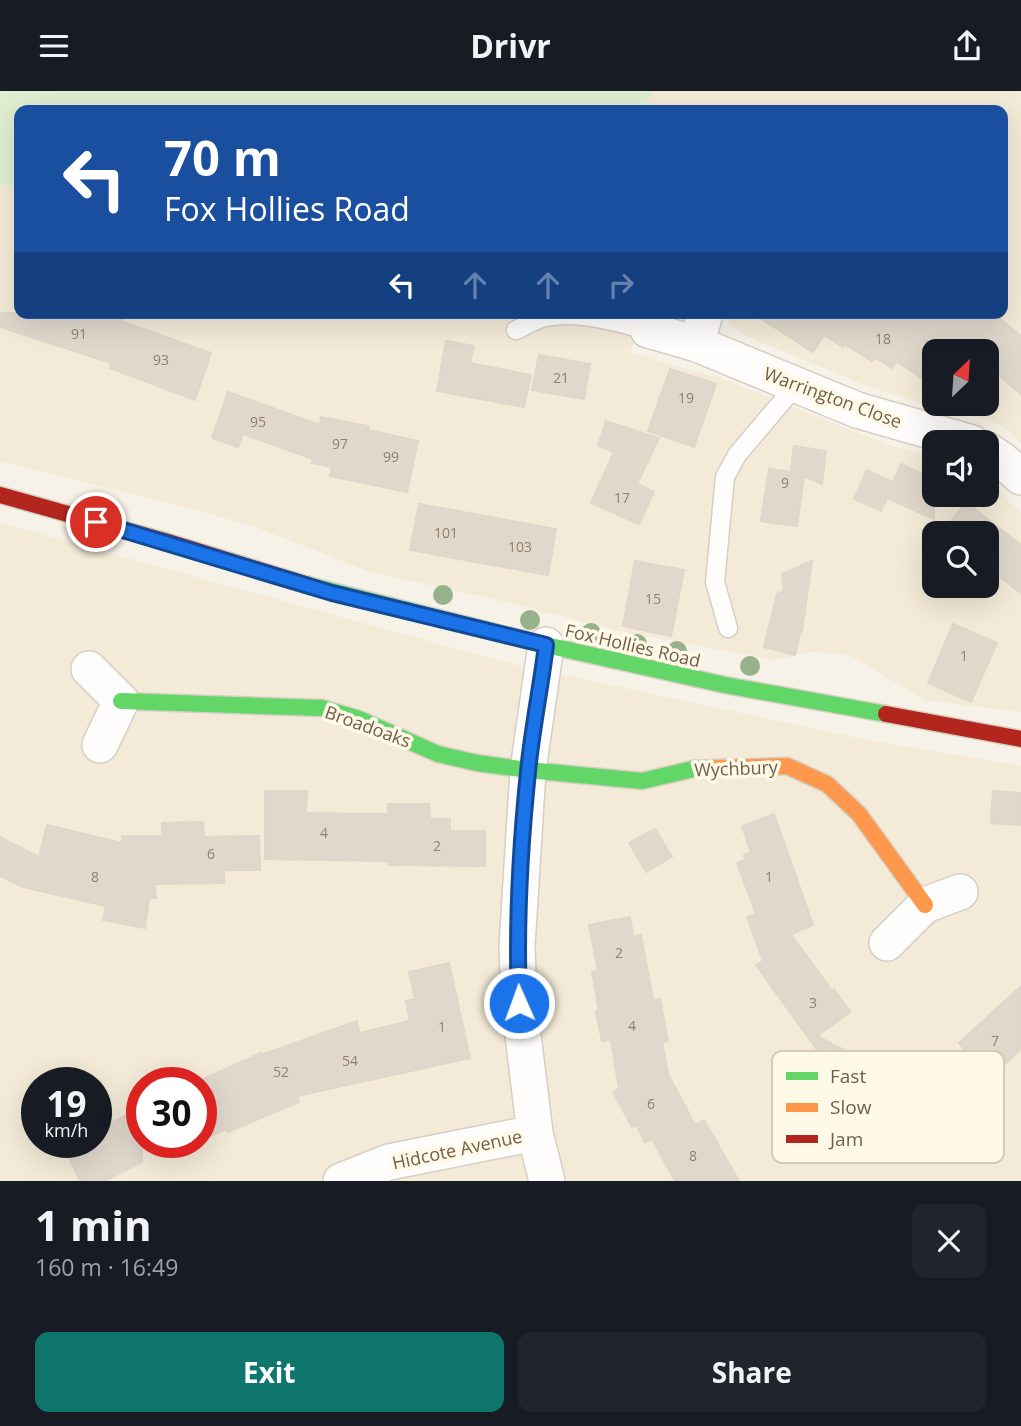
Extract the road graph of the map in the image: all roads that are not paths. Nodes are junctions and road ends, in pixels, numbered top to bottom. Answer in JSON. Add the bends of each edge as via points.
{"nodes":[{"id":1,"x":540,"y":319,"type":"edge"},
{"id":2,"x":592,"y":319,"type":"edge"},
{"id":3,"x":701,"y":328,"type":"edge"},
{"id":4,"x":516,"y":330,"type":"dead end"},
{"id":5,"x":648,"y":330,"type":"joint"},
{"id":6,"x":797,"y":384,"type":"junction"},
{"id":7,"x":928,"y":430,"type":"edge"},
{"id":8,"x":999,"y":458,"type":"edge"},
{"id":9,"x":1021,"y":477,"type":"edge"},
{"id":10,"x":0,"y":495,"type":"edge"},
{"id":11,"x":728,"y":628,"type":"dead end"},
{"id":12,"x":546,"y":645,"type":"junction"},
{"id":13,"x":89,"y":669,"type":"dead end"},
{"id":14,"x":121,"y":701,"type":"junction"},
{"id":15,"x":1021,"y":739,"type":"edge"},
{"id":16,"x":100,"y":745,"type":"dead end"},
{"id":17,"x":528,"y":770,"type":"junction"},
{"id":18,"x":960,"y":892,"type":"dead end"},
{"id":19,"x":925,"y":905,"type":"junction"},
{"id":20,"x":887,"y":943,"type":"dead end"},
{"id":21,"x":535,"y":1133,"type":"junction"},
{"id":22,"x":341,"y":1181,"type":"edge"},
{"id":23,"x":547,"y":1181,"type":"edge"}],
"edges":[{"from":1,"to":4,"type":"lane"},
{"from":2,"to":5,"type":"lane"},
{"from":3,"to":5,"type":"street","name":"Warrington Close"},
{"from":3,"to":6,"type":"street","name":"Warrington Close"},
{"from":6,"to":7,"type":"street","name":"Warrington Close"},
{"from":6,"to":11,"type":"lane","via":[[725,477],[715,582]]},
{"from":8,"to":9,"type":"street"},
{"from":10,"to":12,"type":"street","name":"Fox Hollies Road","via":[[332,593]]},
{"from":12,"to":15,"type":"street","name":"Fox Hollies Road","via":[[725,685]]},
{"from":12,"to":17,"type":"street"},
{"from":13,"to":14,"type":"street"},
{"from":14,"to":16,"type":"street"},
{"from":14,"to":17,"type":"street","name":"Broadoaks","via":[[322,708],[438,754]]},
{"from":17,"to":19,"type":"street","name":"Wychbury","via":[[642,781],[693,769],[787,766],[827,784],[859,814]]},
{"from":17,"to":21,"type":"street","via":[[517,946]]},
{"from":18,"to":19,"type":"street"},
{"from":19,"to":20,"type":"street"},
{"from":21,"to":22,"type":"street","name":"Hidcote Avenue","via":[[389,1162]]},
{"from":21,"to":23,"type":"street"}]}
